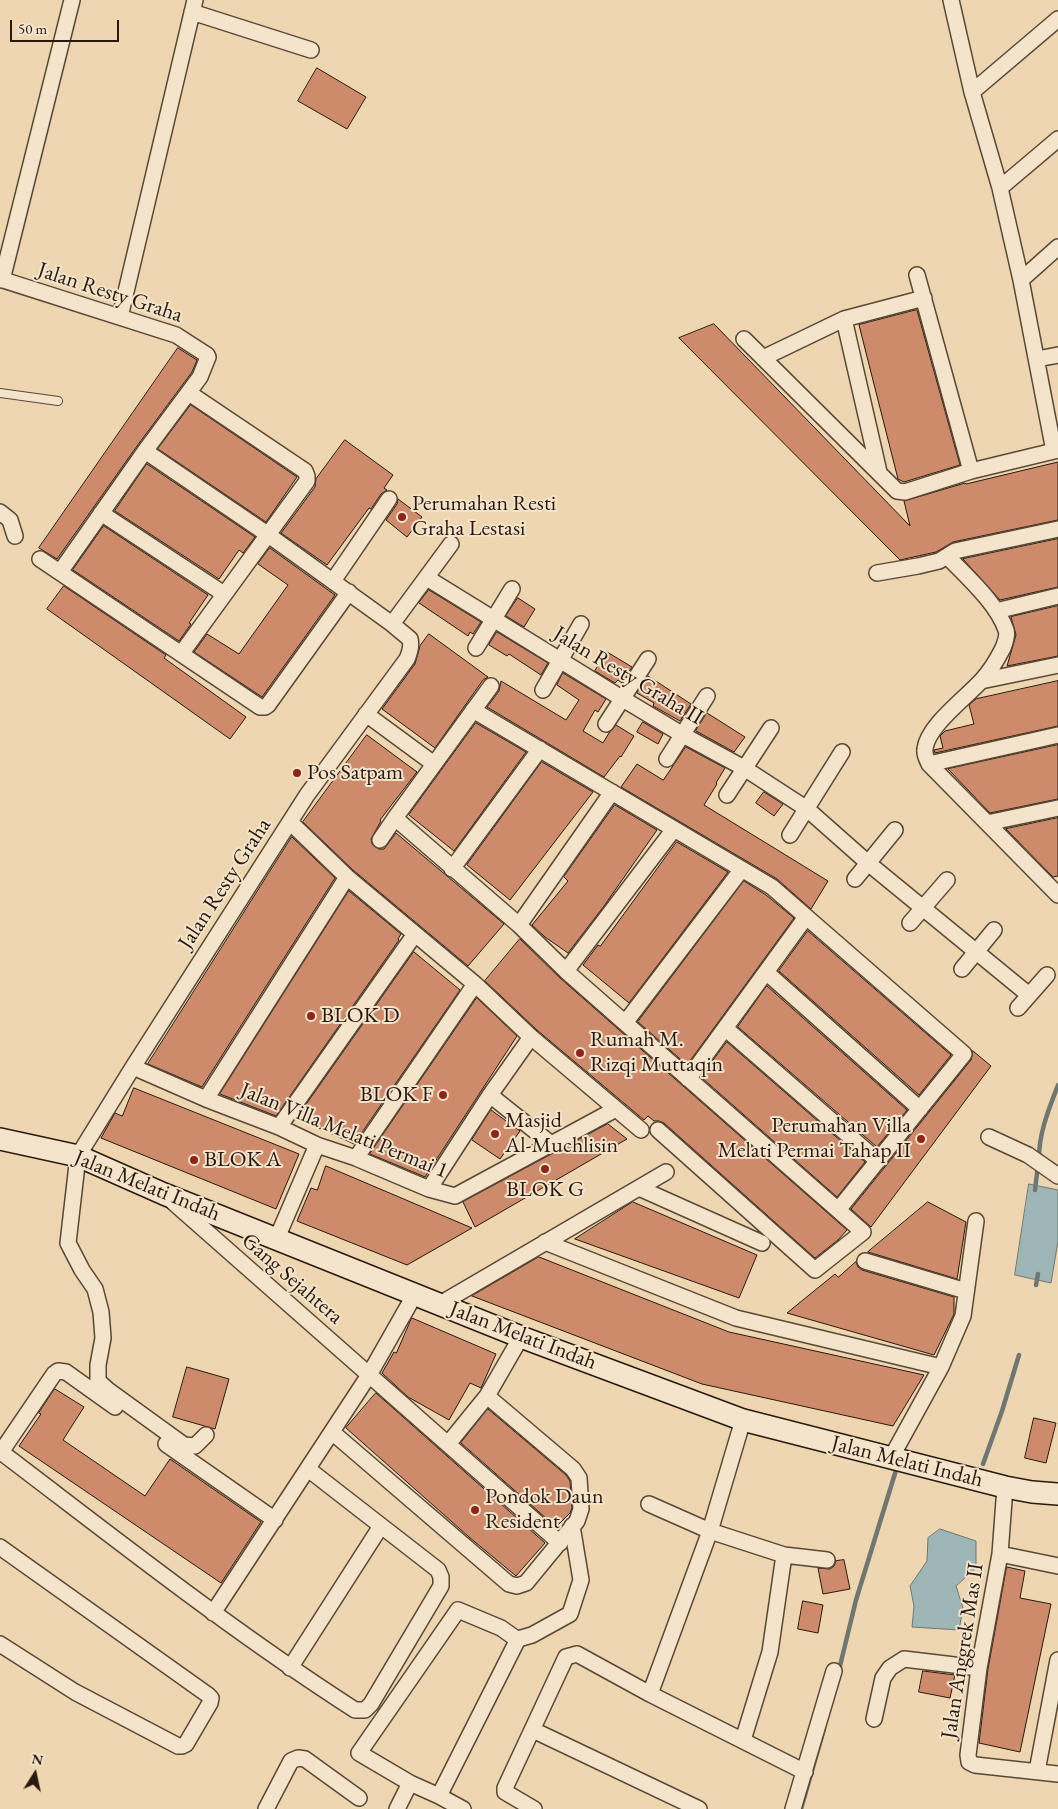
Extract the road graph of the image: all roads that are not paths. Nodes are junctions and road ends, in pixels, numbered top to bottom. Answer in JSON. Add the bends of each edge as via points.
{"nodes":[{"id":1,"x":72,"y":0,"type":"edge"},
{"id":2,"x":952,"y":1,"type":"edge"},
{"id":3,"x":194,"y":6,"type":"edge"},
{"id":4,"x":1058,"y":19,"type":"edge"},
{"id":5,"x":311,"y":50,"type":"dead end"},
{"id":6,"x":972,"y":92,"type":"junction"},
{"id":7,"x":1058,"y":139,"type":"edge"},
{"id":8,"x":1000,"y":188,"type":"junction"},
{"id":9,"x":1058,"y":247,"type":"edge"},
{"id":10,"x":917,"y":274,"type":"dead end"},
{"id":11,"x":1,"y":280,"type":"edge"},
{"id":12,"x":1021,"y":280,"type":"junction"},
{"id":13,"x":924,"y":298,"type":"junction"},
{"id":14,"x":120,"y":318,"type":"junction"},
{"id":15,"x":844,"y":319,"type":"junction"},
{"id":16,"x":744,"y":339,"type":"dead end"},
{"id":17,"x":1058,"y":355,"type":"edge"},
{"id":18,"x":763,"y":358,"type":"junction"},
{"id":19,"x":1037,"y":359,"type":"junction"},
{"id":20,"x":0,"y":393,"type":"edge"},
{"id":21,"x":188,"y":393,"type":"junction"},
{"id":22,"x":58,"y":401,"type":"dead end"},
{"id":23,"x":145,"y":451,"type":"junction"},
{"id":24,"x":1056,"y":451,"type":"edge"},
{"id":25,"x":971,"y":471,"type":"junction"},
{"id":26,"x":879,"y":472,"type":"junction"},
{"id":27,"x":389,"y":499,"type":"dead end"},
{"id":28,"x":0,"y":512,"type":"edge"},
{"id":29,"x":101,"y":513,"type":"junction"},
{"id":30,"x":1058,"y":529,"type":"edge"},
{"id":31,"x":267,"y":534,"type":"junction"},
{"id":32,"x":15,"y":536,"type":"dead end"},
{"id":33,"x":451,"y":544,"type":"dead end"},
{"id":34,"x":947,"y":556,"type":"junction"},
{"id":35,"x":40,"y":559,"type":"dead end"},
{"id":36,"x":60,"y":572,"type":"junction"},
{"id":37,"x":877,"y":574,"type":"dead end"},
{"id":38,"x":427,"y":578,"type":"junction"},
{"id":39,"x":333,"y":581,"type":"junction"},
{"id":40,"x":512,"y":589,"type":"dead end"},
{"id":41,"x":348,"y":592,"type":"junction"},
{"id":42,"x":224,"y":594,"type":"junction"},
{"id":43,"x":1058,"y":596,"type":"edge"},
{"id":44,"x":996,"y":610,"type":"junction"},
{"id":45,"x":494,"y":619,"type":"junction"},
{"id":46,"x":392,"y":624,"type":"junction"},
{"id":47,"x":581,"y":624,"type":"dead end"},
{"id":48,"x":476,"y":648,"type":"dead end"},
{"id":49,"x":181,"y":654,"type":"junction"},
{"id":50,"x":648,"y":659,"type":"dead end"},
{"id":51,"x":561,"y":661,"type":"junction"},
{"id":52,"x":1058,"y":664,"type":"edge"},
{"id":53,"x":981,"y":681,"type":"junction"},
{"id":54,"x":491,"y":686,"type":"dead end"},
{"id":55,"x":543,"y":690,"type":"dead end"},
{"id":56,"x":707,"y":696,"type":"dead end"},
{"id":57,"x":623,"y":699,"type":"junction"},
{"id":58,"x":473,"y":710,"type":"junction"},
{"id":59,"x":366,"y":714,"type":"junction"},
{"id":60,"x":606,"y":724,"type":"dead end"},
{"id":61,"x":771,"y":728,"type":"dead end"},
{"id":62,"x":683,"y":735,"type":"junction"},
{"id":63,"x":1058,"y":735,"type":"edge"},
{"id":64,"x":540,"y":749,"type":"junction"},
{"id":65,"x":842,"y":752,"type":"dead end"},
{"id":66,"x":666,"y":759,"type":"dead end"},
{"id":67,"x":434,"y":764,"type":"junction"},
{"id":68,"x":929,"y":764,"type":"junction"},
{"id":69,"x":744,"y":768,"type":"junction"},
{"id":70,"x":612,"y":792,"type":"junction"},
{"id":71,"x":727,"y":795,"type":"dead end"},
{"id":72,"x":1058,"y":808,"type":"edge"},
{"id":73,"x":807,"y":809,"type":"junction"},
{"id":74,"x":395,"y":818,"type":"junction"},
{"id":75,"x":290,"y":822,"type":"junction"},
{"id":76,"x":988,"y":823,"type":"junction"},
{"id":77,"x":674,"y":829,"type":"junction"},
{"id":78,"x":895,"y":830,"type":"dead end"},
{"id":79,"x":790,"y":834,"type":"dead end"},
{"id":80,"x":380,"y":840,"type":"dead end"},
{"id":81,"x":868,"y":863,"type":"junction"},
{"id":82,"x":452,"y":869,"type":"junction"},
{"id":83,"x":742,"y":870,"type":"junction"},
{"id":84,"x":347,"y":877,"type":"junction"},
{"id":85,"x":855,"y":879,"type":"dead end"},
{"id":86,"x":947,"y":880,"type":"dead end"},
{"id":87,"x":1058,"y":895,"type":"edge"},
{"id":88,"x":923,"y":908,"type":"junction"},
{"id":89,"x":806,"y":917,"type":"junction"},
{"id":90,"x":910,"y":924,"type":"dead end"},
{"id":91,"x":519,"y":925,"type":"junction"},
{"id":92,"x":994,"y":930,"type":"dead end"},
{"id":93,"x":415,"y":934,"type":"junction"},
{"id":94,"x":976,"y":951,"type":"junction"},
{"id":95,"x":962,"y":968,"type":"dead end"},
{"id":96,"x":566,"y":970,"type":"junction"},
{"id":97,"x":766,"y":972,"type":"junction"},
{"id":98,"x":1047,"y":975,"type":"dead end"},
{"id":99,"x":474,"y":984,"type":"junction"},
{"id":100,"x":1029,"y":995,"type":"junction"},
{"id":101,"x":1018,"y":1008,"type":"dead end"},
{"id":102,"x":625,"y":1023,"type":"junction"},
{"id":103,"x":725,"y":1028,"type":"junction"},
{"id":104,"x":531,"y":1037,"type":"junction"},
{"id":105,"x":133,"y":1067,"type":"junction"},
{"id":106,"x":688,"y":1079,"type":"junction"},
{"id":107,"x":490,"y":1095,"type":"junction"},
{"id":108,"x":206,"y":1098,"type":"junction"},
{"id":109,"x":616,"y":1109,"type":"junction"},
{"id":110,"x":920,"y":1109,"type":"junction"},
{"id":111,"x":280,"y":1127,"type":"junction"},
{"id":112,"x":641,"y":1130,"type":"dead end"},
{"id":113,"x":658,"y":1130,"type":"dead end"},
{"id":114,"x":989,"y":1137,"type":"dead end"},
{"id":115,"x":0,"y":1139,"type":"edge"},
{"id":116,"x":550,"y":1143,"type":"junction"},
{"id":117,"x":317,"y":1145,"type":"junction"},
{"id":118,"x":78,"y":1156,"type":"junction"},
{"id":119,"x":356,"y":1158,"type":"junction"},
{"id":120,"x":878,"y":1161,"type":"junction"},
{"id":121,"x":666,"y":1172,"type":"dead end"},
{"id":122,"x":1058,"y":1176,"type":"edge"},
{"id":123,"x":639,"y":1188,"type":"junction"},
{"id":124,"x":429,"y":1189,"type":"junction"},
{"id":125,"x":164,"y":1194,"type":"junction"},
{"id":126,"x":838,"y":1210,"type":"junction"},
{"id":127,"x":976,"y":1221,"type":"dead end"},
{"id":128,"x":276,"y":1238,"type":"junction"},
{"id":129,"x":545,"y":1242,"type":"junction"},
{"id":130,"x":762,"y":1243,"type":"dead end"},
{"id":131,"x":865,"y":1261,"type":"dead end"},
{"id":132,"x":966,"y":1292,"type":"junction"},
{"id":133,"x":415,"y":1294,"type":"junction"},
{"id":134,"x":440,"y":1304,"type":"junction"},
{"id":135,"x":521,"y":1337,"type":"junction"},
{"id":136,"x":941,"y":1367,"type":"junction"},
{"id":137,"x":369,"y":1375,"type":"junction"},
{"id":138,"x":487,"y":1396,"type":"junction"},
{"id":139,"x":743,"y":1420,"type":"junction"},
{"id":140,"x":332,"y":1432,"type":"junction"},
{"id":141,"x":206,"y":1435,"type":"dead end"},
{"id":142,"x":448,"y":1444,"type":"junction"},
{"id":143,"x":890,"y":1458,"type":"junction"},
{"id":144,"x":308,"y":1469,"type":"junction"},
{"id":145,"x":1005,"y":1486,"type":"junction"},
{"id":146,"x":1058,"y":1494,"type":"edge"},
{"id":147,"x":649,"y":1504,"type":"dead end"},
{"id":148,"x":275,"y":1520,"type":"junction"},
{"id":149,"x":381,"y":1526,"type":"junction"},
{"id":150,"x":572,"y":1526,"type":"junction"},
{"id":151,"x":710,"y":1531,"type":"junction"},
{"id":152,"x":560,"y":1543,"type":"junction"},
{"id":153,"x":0,"y":1546,"type":"edge"},
{"id":154,"x":1000,"y":1554,"type":"junction"},
{"id":155,"x":784,"y":1555,"type":"junction"},
{"id":156,"x":827,"y":1560,"type":"dead end"},
{"id":157,"x":1058,"y":1566,"type":"edge"},
{"id":158,"x":213,"y":1614,"type":"junction"},
{"id":159,"x":518,"y":1640,"type":"junction"},
{"id":160,"x":0,"y":1644,"type":"edge"},
{"id":161,"x":1058,"y":1660,"type":"edge"},
{"id":162,"x":290,"y":1668,"type":"junction"},
{"id":163,"x":979,"y":1668,"type":"junction"},
{"id":164,"x":834,"y":1671,"type":"dead end"},
{"id":165,"x":650,"y":1694,"type":"junction"},
{"id":166,"x":1054,"y":1699,"type":"edge"},
{"id":167,"x":874,"y":1719,"type":"dead end"},
{"id":168,"x":533,"y":1730,"type":"junction"},
{"id":169,"x":743,"y":1740,"type":"junction"},
{"id":170,"x":1037,"y":1771,"type":"junction"},
{"id":171,"x":805,"y":1772,"type":"junction"},
{"id":172,"x":1058,"y":1774,"type":"edge"},
{"id":173,"x":410,"y":1783,"type":"junction"},
{"id":174,"x":439,"y":1796,"type":"junction"},
{"id":175,"x":358,"y":1798,"type":"dead end"},
{"id":176,"x":266,"y":1809,"type":"edge"},
{"id":177,"x":397,"y":1809,"type":"edge"},
{"id":178,"x":463,"y":1809,"type":"edge"},
{"id":179,"x":534,"y":1809,"type":"edge"},
{"id":180,"x":699,"y":1809,"type":"edge"},
{"id":181,"x":794,"y":1809,"type":"edge"}],
"edges":[{"from":1,"to":11,"type":"street"},
{"from":2,"to":6,"type":"street"},
{"from":3,"to":5,"type":"street"},
{"from":3,"to":14,"type":"street"},
{"from":4,"to":6,"type":"street"},
{"from":6,"to":8,"type":"street"},
{"from":7,"to":8,"type":"street"},
{"from":8,"to":12,"type":"street"},
{"from":9,"to":12,"type":"street"},
{"from":10,"to":13,"type":"street"},
{"from":11,"to":14,"type":"street","name":"Jalan Resty Graha"},
{"from":12,"to":19,"type":"street"},
{"from":13,"to":15,"type":"street"},
{"from":13,"to":25,"type":"street"},
{"from":14,"to":21,"type":"street","name":"Jalan Resty Graha","via":[[176,335],[207,355],[207,364]]},
{"from":15,"to":18,"type":"street"},
{"from":15,"to":26,"type":"street"},
{"from":16,"to":18,"type":"street"},
{"from":17,"to":19,"type":"street"},
{"from":18,"to":26,"type":"street"},
{"from":19,"to":24,"type":"street"},
{"from":20,"to":22,"type":"lane"},
{"from":21,"to":23,"type":"street","name":"Jalan Resty Graha"},
{"from":21,"to":31,"type":"street","via":[[305,471],[307,481]]},
{"from":23,"to":29,"type":"street","name":"Jalan Resty Graha"},
{"from":23,"to":31,"type":"street"},
{"from":24,"to":25,"type":"street"},
{"from":25,"to":26,"type":"street","via":[[905,492],[895,490]]},
{"from":27,"to":39,"type":"street"},
{"from":28,"to":32,"type":"street","via":[[10,520]]},
{"from":29,"to":36,"type":"street","name":"Jalan Resty Graha"},
{"from":29,"to":42,"type":"street"},
{"from":30,"to":34,"type":"street","via":[[955,551]]},
{"from":31,"to":39,"type":"street"},
{"from":31,"to":42,"type":"street"},
{"from":33,"to":38,"type":"street"},
{"from":34,"to":37,"type":"street","via":[[932,563]]},
{"from":34,"to":44,"type":"street"},
{"from":35,"to":36,"type":"street"},
{"from":36,"to":49,"type":"street"},
{"from":38,"to":45,"type":"street","name":"Jalan Resty Graha II"},
{"from":38,"to":46,"type":"street"},
{"from":39,"to":41,"type":"street"},
{"from":40,"to":45,"type":"street"},
{"from":41,"to":46,"type":"street"},
{"from":41,"to":49,"type":"street","via":[[264,707]]},
{"from":42,"to":49,"type":"street"},
{"from":43,"to":44,"type":"street"},
{"from":44,"to":53,"type":"street","via":[[1006,629],[1005,644]]},
{"from":45,"to":48,"type":"street"},
{"from":45,"to":51,"type":"street","name":"Jalan Resty Graha II"},
{"from":46,"to":59,"type":"street","name":"Jalan Resty Graha","via":[[410,639],[410,650]]},
{"from":47,"to":51,"type":"street"},
{"from":50,"to":57,"type":"street"},
{"from":51,"to":55,"type":"street"},
{"from":51,"to":57,"type":"street","name":"Jalan Resty Graha II"},
{"from":52,"to":53,"type":"street"},
{"from":53,"to":68,"type":"street","via":[[933,732],[925,747]]},
{"from":54,"to":58,"type":"street"},
{"from":56,"to":62,"type":"street"},
{"from":57,"to":60,"type":"street"},
{"from":57,"to":62,"type":"street","name":"Jalan Resty Graha II"},
{"from":58,"to":64,"type":"street"},
{"from":58,"to":67,"type":"street"},
{"from":59,"to":67,"type":"street"},
{"from":59,"to":75,"type":"street","name":"Jalan Resty Graha"},
{"from":61,"to":69,"type":"street"},
{"from":62,"to":66,"type":"street"},
{"from":62,"to":69,"type":"street","name":"Jalan Resty Graha II"},
{"from":63,"to":68,"type":"street"},
{"from":64,"to":70,"type":"street"},
{"from":64,"to":82,"type":"street"},
{"from":65,"to":73,"type":"street"},
{"from":67,"to":74,"type":"street"},
{"from":68,"to":76,"type":"street"},
{"from":69,"to":71,"type":"street"},
{"from":69,"to":73,"type":"street","name":"Jalan Resty Graha II"},
{"from":70,"to":77,"type":"street"},
{"from":70,"to":91,"type":"street"},
{"from":72,"to":76,"type":"street"},
{"from":73,"to":79,"type":"street"},
{"from":73,"to":81,"type":"street","name":"Jalan Resty Graha II"},
{"from":74,"to":80,"type":"street"},
{"from":74,"to":82,"type":"street"},
{"from":75,"to":84,"type":"street"},
{"from":75,"to":105,"type":"street","name":"Jalan Resty Graha"},
{"from":76,"to":87,"type":"street"},
{"from":77,"to":83,"type":"street"},
{"from":77,"to":96,"type":"street"},
{"from":78,"to":81,"type":"street"},
{"from":81,"to":85,"type":"street"},
{"from":81,"to":88,"type":"street","name":"Jalan Resty Graha II"},
{"from":82,"to":91,"type":"street"},
{"from":83,"to":89,"type":"street","via":[[772,888]]},
{"from":83,"to":102,"type":"street"},
{"from":84,"to":93,"type":"street"},
{"from":84,"to":108,"type":"street"},
{"from":86,"to":88,"type":"street"},
{"from":88,"to":90,"type":"street"},
{"from":88,"to":94,"type":"street","name":"Jalan Resty Graha II"},
{"from":89,"to":97,"type":"street"},
{"from":89,"to":110,"type":"street","via":[[965,1055]]},
{"from":91,"to":96,"type":"street"},
{"from":92,"to":94,"type":"street"},
{"from":93,"to":99,"type":"street"},
{"from":93,"to":111,"type":"street"},
{"from":94,"to":95,"type":"street"},
{"from":94,"to":100,"type":"street","name":"Jalan Resty Graha II"},
{"from":96,"to":102,"type":"street"},
{"from":97,"to":103,"type":"street"},
{"from":97,"to":110,"type":"street"},
{"from":98,"to":100,"type":"street"},
{"from":99,"to":104,"type":"street"},
{"from":99,"to":119,"type":"street"},
{"from":100,"to":101,"type":"street"},
{"from":102,"to":106,"type":"street"},
{"from":103,"to":106,"type":"street"},
{"from":103,"to":120,"type":"street"},
{"from":104,"to":107,"type":"street"},
{"from":104,"to":109,"type":"street"},
{"from":105,"to":108,"type":"street","name":"Jalan Villa Melati Permai 1"},
{"from":105,"to":118,"type":"street","name":"Jalan Resty Graha"},
{"from":106,"to":126,"type":"street"},
{"from":107,"to":116,"type":"street"},
{"from":107,"to":124,"type":"street"},
{"from":108,"to":111,"type":"street","name":"Jalan Villa Melati Permai 1"},
{"from":109,"to":112,"type":"street"},
{"from":109,"to":116,"type":"street","name":"Jalan Villa Melati Permai 1"},
{"from":110,"to":120,"type":"street"},
{"from":111,"to":117,"type":"street","name":"Jalan Villa Melati Permai 1"},
{"from":113,"to":126,"type":"street","via":[[815,1270],[863,1232]]},
{"from":114,"to":122,"type":"street","via":[[1028,1155]]},
{"from":115,"to":118,"type":"main road","name":"Jalan Melati Indah"},
{"from":116,"to":124,"type":"street","name":"Jalan Villa Melati Permai 1","via":[[455,1196]]},
{"from":117,"to":119,"type":"street","name":"Jalan Villa Melati Permai 1"},
{"from":117,"to":128,"type":"street"},
{"from":118,"to":125,"type":"main road","name":"Jalan Melati Indah"},
{"from":118,"to":141,"type":"street","via":[[68,1244],[95,1288],[101,1312],[104,1338],[98,1381],[184,1445],[195,1446]]},
{"from":119,"to":124,"type":"street","name":"Jalan Villa Melati Permai 1"},
{"from":120,"to":126,"type":"street"},
{"from":121,"to":123,"type":"street"},
{"from":123,"to":129,"type":"street"},
{"from":123,"to":130,"type":"street"},
{"from":125,"to":128,"type":"main road","name":"Jalan Melati Indah"},
{"from":125,"to":137,"type":"street","name":"Gang Sejahtera"},
{"from":127,"to":132,"type":"street"},
{"from":128,"to":133,"type":"main road","name":"Jalan Melati Indah"},
{"from":129,"to":134,"type":"street"},
{"from":129,"to":136,"type":"street","via":[[736,1318]]},
{"from":131,"to":132,"type":"street"},
{"from":132,"to":136,"type":"street","via":[[963,1316]]},
{"from":133,"to":134,"type":"main road","name":"Jalan Melati Indah"},
{"from":133,"to":137,"type":"street"},
{"from":134,"to":135,"type":"main road","name":"Jalan Melati Indah"},
{"from":135,"to":138,"type":"street"},
{"from":135,"to":139,"type":"main road","name":"Jalan Melati Indah"},
{"from":136,"to":143,"type":"street"},
{"from":137,"to":140,"type":"street"},
{"from":137,"to":142,"type":"street","name":"Gang Sejahtera"},
{"from":138,"to":142,"type":"street"},
{"from":138,"to":150,"type":"street","via":[[566,1462],[579,1478],[581,1509]]},
{"from":139,"to":143,"type":"main road","name":"Jalan Melati Indah"},
{"from":139,"to":151,"type":"street"},
{"from":140,"to":144,"type":"street"},
{"from":140,"to":152,"type":"street","via":[[509,1584],[526,1583]]},
{"from":142,"to":152,"type":"street","name":"Gang Sejahtera"},
{"from":143,"to":145,"type":"main road","name":"Jalan Melati Indah"},
{"from":144,"to":148,"type":"street"},
{"from":144,"to":149,"type":"street"},
{"from":145,"to":146,"type":"main road","name":"Jalan Melati Indah"},
{"from":145,"to":154,"type":"street","name":"Jalan Anggrek Mas II"},
{"from":147,"to":151,"type":"street"},
{"from":148,"to":158,"type":"street"},
{"from":148,"to":158,"type":"street","via":[[63,1371],[54,1374],[1,1452]]},
{"from":149,"to":162,"type":"street"},
{"from":149,"to":162,"type":"street","via":[[438,1570],[441,1586],[372,1704],[365,1710],[355,1710]]},
{"from":150,"to":152,"type":"street"},
{"from":150,"to":159,"type":"street","via":[[581,1580],[570,1614]]},
{"from":151,"to":155,"type":"street"},
{"from":151,"to":165,"type":"street"},
{"from":153,"to":160,"type":"street","via":[[208,1695],[210,1703],[186,1744],[178,1746],[74,1692]]},
{"from":154,"to":157,"type":"street"},
{"from":154,"to":163,"type":"street","name":"Jalan Anggrek Mas II"},
{"from":155,"to":156,"type":"street"},
{"from":155,"to":169,"type":"street","via":[[770,1652]]},
{"from":158,"to":162,"type":"street"},
{"from":159,"to":173,"type":"street","via":[[501,1628],[458,1610],[359,1753]]},
{"from":159,"to":174,"type":"street"},
{"from":161,"to":166,"type":"street"},
{"from":163,"to":167,"type":"street","via":[[904,1659],[890,1668],[883,1678]]},
{"from":163,"to":170,"type":"street","name":"Jalan Anggrek Mas II","via":[[969,1762]]},
{"from":164,"to":171,"type":"street"},
{"from":165,"to":168,"type":"street","via":[[577,1654],[568,1655]]},
{"from":165,"to":169,"type":"street"},
{"from":166,"to":170,"type":"street"},
{"from":168,"to":179,"type":"street","via":[[505,1792]]},
{"from":168,"to":180,"type":"street"},
{"from":169,"to":171,"type":"street"},
{"from":170,"to":172,"type":"street","name":"Jalan Anggrek Mas II"},
{"from":171,"to":181,"type":"street"},
{"from":173,"to":174,"type":"street"},
{"from":173,"to":177,"type":"street"},
{"from":174,"to":178,"type":"street"},
{"from":175,"to":176,"type":"street","via":[[298,1758],[291,1760]]}]}
